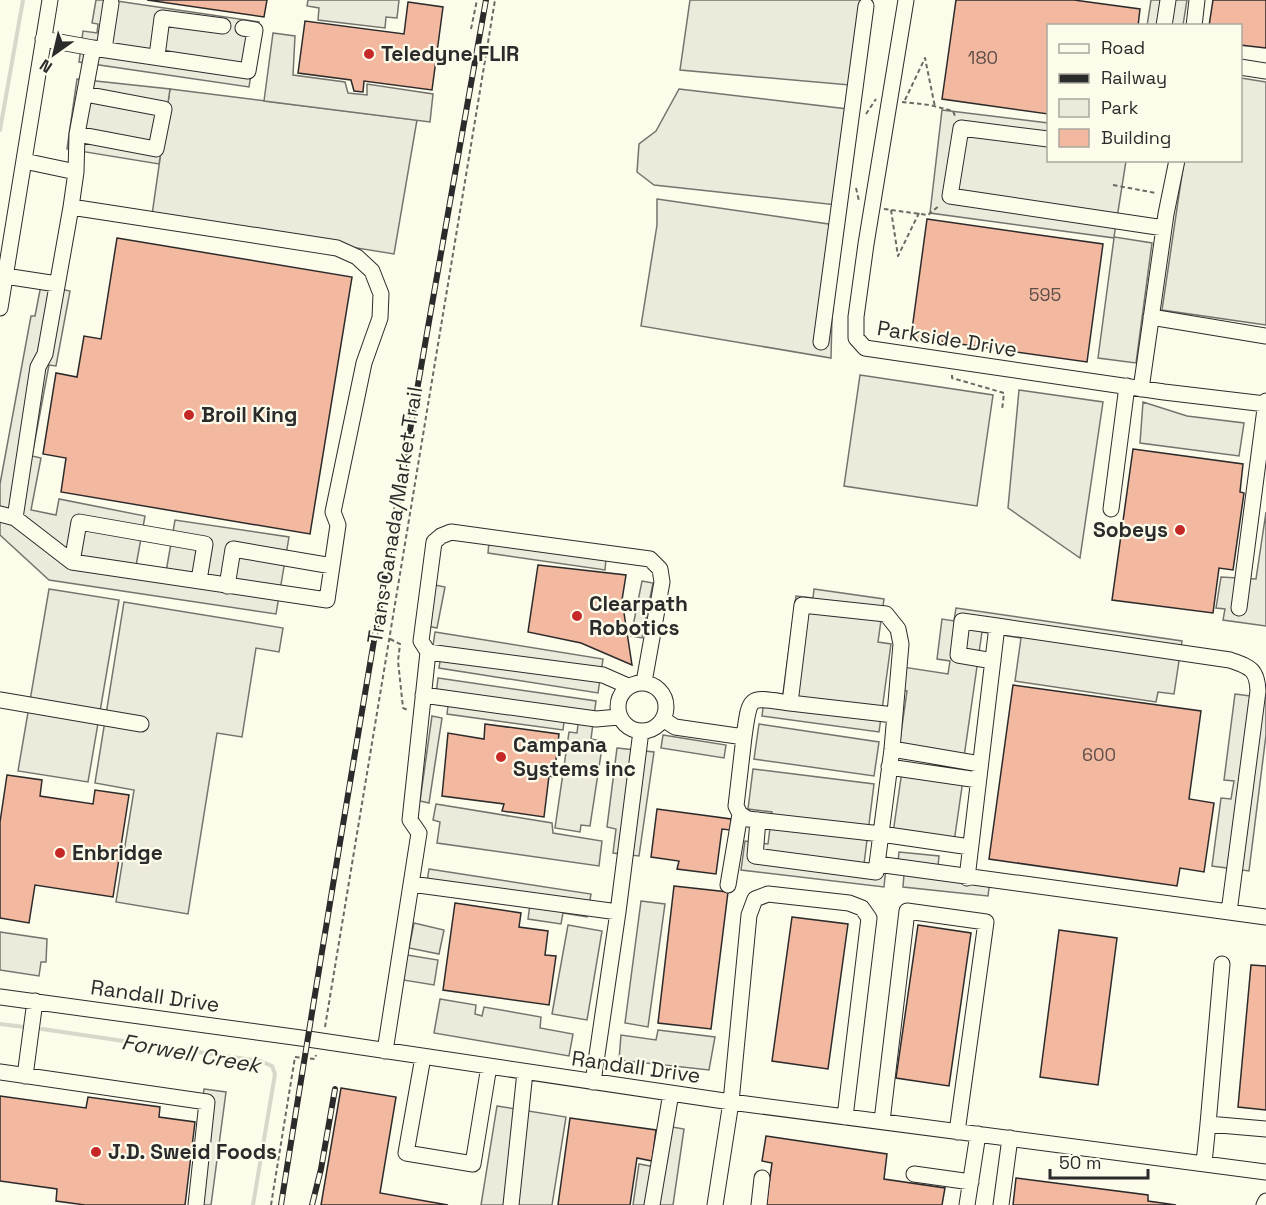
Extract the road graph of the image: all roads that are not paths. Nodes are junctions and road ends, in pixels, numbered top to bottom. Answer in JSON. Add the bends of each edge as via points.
{"nodes":[{"id":1,"x":50,"y":0,"type":"edge"},
{"id":2,"x":906,"y":0,"type":"edge"},
{"id":3,"x":1168,"y":0,"type":"edge"},
{"id":4,"x":1197,"y":0,"type":"edge"},
{"id":5,"x":111,"y":3,"type":"dead end"},
{"id":6,"x":866,"y":6,"type":"dead end"},
{"id":7,"x":1164,"y":24,"type":"edge"},
{"id":8,"x":1194,"y":24,"type":"edge"},
{"id":9,"x":223,"y":26,"type":"dead end"},
{"id":10,"x":243,"y":28,"type":"dead end"},
{"id":11,"x":44,"y":39,"type":"junction"},
{"id":12,"x":99,"y":48,"type":"junction"},
{"id":13,"x":157,"y":56,"type":"junction"},
{"id":14,"x":1242,"y":67,"type":"edge"},
{"id":15,"x":1266,"y":71,"type":"edge"},
{"id":16,"x":85,"y":94,"type":"junction"},
{"id":17,"x":77,"y":134,"type":"junction"},
{"id":18,"x":1047,"y":139,"type":"edge"},
{"id":19,"x":24,"y":161,"type":"junction"},
{"id":20,"x":1177,"y":162,"type":"edge"},
{"id":21,"x":76,"y":172,"type":"junction"},
{"id":22,"x":71,"y":207,"type":"junction"},
{"id":23,"x":1164,"y":228,"type":"junction"},
{"id":24,"x":5,"y":276,"type":"junction"},
{"id":25,"x":57,"y":284,"type":"junction"},
{"id":26,"x":0,"y":308,"type":"edge"},
{"id":27,"x":1151,"y":317,"type":"junction"},
{"id":28,"x":1266,"y":336,"type":"edge"},
{"id":29,"x":821,"y":342,"type":"dead end"},
{"id":30,"x":1134,"y":388,"type":"junction"},
{"id":31,"x":1266,"y":403,"type":"edge"},
{"id":32,"x":1111,"y":509,"type":"dead end"},
{"id":33,"x":7,"y":516,"type":"edge"},
{"id":34,"x":72,"y":562,"type":"junction"},
{"id":35,"x":332,"y":566,"type":"junction"},
{"id":36,"x":199,"y":580,"type":"junction"},
{"id":37,"x":226,"y":585,"type":"junction"},
{"id":38,"x":1239,"y":608,"type":"dead end"},
{"id":39,"x":997,"y":626,"type":"junction"},
{"id":40,"x":428,"y":652,"type":"junction"},
{"id":41,"x":993,"y":661,"type":"junction"},
{"id":42,"x":644,"y":682,"type":"junction"},
{"id":43,"x":628,"y":686,"type":"junction"},
{"id":44,"x":423,"y":695,"type":"junction"},
{"id":45,"x":0,"y":700,"type":"edge"},
{"id":46,"x":790,"y":703,"type":"junction"},
{"id":47,"x":894,"y":715,"type":"junction"},
{"id":48,"x":619,"y":717,"type":"junction"},
{"id":49,"x":663,"y":719,"type":"junction"},
{"id":50,"x":141,"y":724,"type":"dead end"},
{"id":51,"x":641,"y":731,"type":"junction"},
{"id":52,"x":744,"y":737,"type":"junction"},
{"id":53,"x":892,"y":750,"type":"junction"},
{"id":54,"x":980,"y":764,"type":"junction"},
{"id":55,"x":889,"y":767,"type":"junction"},
{"id":56,"x":978,"y":780,"type":"junction"},
{"id":57,"x":740,"y":814,"type":"junction"},
{"id":58,"x":758,"y":820,"type":"junction"},
{"id":59,"x":880,"y":834,"type":"junction"},
{"id":60,"x":970,"y":847,"type":"junction"},
{"id":61,"x":877,"y":864,"type":"junction"},
{"id":62,"x":967,"y":878,"type":"junction"},
{"id":63,"x":411,"y":884,"type":"junction"},
{"id":64,"x":728,"y":885,"type":"dead end"},
{"id":65,"x":618,"y":912,"type":"junction"},
{"id":66,"x":1229,"y":912,"type":"junction"},
{"id":67,"x":1266,"y":917,"type":"edge"},
{"id":68,"x":1222,"y":964,"type":"dead end"},
{"id":69,"x":0,"y":996,"type":"edge"},
{"id":70,"x":35,"y":1001,"type":"junction"},
{"id":71,"x":385,"y":1051,"type":"junction"},
{"id":72,"x":423,"y":1057,"type":"junction"},
{"id":73,"x":489,"y":1066,"type":"junction"},
{"id":74,"x":0,"y":1072,"type":"edge"},
{"id":75,"x":525,"y":1072,"type":"junction"},
{"id":76,"x":25,"y":1076,"type":"junction"},
{"id":77,"x":593,"y":1082,"type":"junction"},
{"id":78,"x":670,"y":1093,"type":"junction"},
{"id":79,"x":731,"y":1102,"type":"junction"},
{"id":80,"x":845,"y":1117,"type":"junction"},
{"id":81,"x":882,"y":1122,"type":"junction"},
{"id":82,"x":1208,"y":1124,"type":"junction"},
{"id":83,"x":1266,"y":1129,"type":"edge"},
{"id":84,"x":957,"y":1132,"type":"junction"},
{"id":85,"x":978,"y":1134,"type":"junction"},
{"id":86,"x":1010,"y":1138,"type":"junction"},
{"id":87,"x":1204,"y":1163,"type":"junction"},
{"id":88,"x":1266,"y":1172,"type":"edge"},
{"id":89,"x":914,"y":1174,"type":"dead end"},
{"id":90,"x":762,"y":1178,"type":"dead end"},
{"id":91,"x":971,"y":1182,"type":"junction"},
{"id":92,"x":196,"y":1205,"type":"edge"},
{"id":93,"x":511,"y":1205,"type":"edge"},
{"id":94,"x":652,"y":1205,"type":"edge"},
{"id":95,"x":715,"y":1205,"type":"edge"},
{"id":96,"x":759,"y":1205,"type":"edge"},
{"id":97,"x":967,"y":1205,"type":"edge"},
{"id":98,"x":1001,"y":1205,"type":"edge"}],
"edges":[{"from":1,"to":11,"type":"street"},
{"from":2,"to":30,"type":"street","name":"Parkside Drive","via":[[866,244],[856,338],[865,348]]},
{"from":3,"to":7,"type":"street"},
{"from":4,"to":8,"type":"street"},
{"from":5,"to":12,"type":"street"},
{"from":6,"to":29,"type":"street"},
{"from":9,"to":13,"type":"street","via":[[162,18]]},
{"from":10,"to":13,"type":"street","via":[[255,30],[248,71]]},
{"from":11,"to":12,"type":"street"},
{"from":11,"to":19,"type":"street"},
{"from":12,"to":13,"type":"street"},
{"from":12,"to":16,"type":"street"},
{"from":14,"to":15,"type":"street"},
{"from":16,"to":17,"type":"street"},
{"from":16,"to":17,"type":"street","via":[[164,109],[156,149]]},
{"from":17,"to":21,"type":"street"},
{"from":18,"to":23,"type":"street","via":[[961,128],[950,196]]},
{"from":19,"to":21,"type":"street"},
{"from":19,"to":24,"type":"street"},
{"from":20,"to":23,"type":"street"},
{"from":21,"to":22,"type":"street"},
{"from":22,"to":25,"type":"street"},
{"from":22,"to":35,"type":"street","via":[[337,248],[357,257],[372,271],[381,294],[380,318],[364,363],[333,512],[338,525]]},
{"from":23,"to":27,"type":"street"},
{"from":24,"to":25,"type":"street"},
{"from":24,"to":26,"type":"street"},
{"from":25,"to":33,"type":"street","via":[[45,354],[38,367]]},
{"from":27,"to":28,"type":"street"},
{"from":27,"to":30,"type":"street"},
{"from":30,"to":31,"type":"street","name":"Parkside Drive"},
{"from":30,"to":32,"type":"street"},
{"from":31,"to":38,"type":"street"},
{"from":33,"to":34,"type":"street"},
{"from":34,"to":36,"type":"street"},
{"from":34,"to":36,"type":"street","via":[[79,522],[205,544]]},
{"from":35,"to":37,"type":"street","via":[[327,600]]},
{"from":35,"to":37,"type":"street","via":[[233,549]]},
{"from":36,"to":37,"type":"street"},
{"from":39,"to":41,"type":"street"},
{"from":39,"to":41,"type":"street","via":[[962,621],[958,655]]},
{"from":39,"to":66,"type":"street","via":[[1230,660],[1250,668],[1257,677],[1258,691]]},
{"from":40,"to":42,"type":"street","via":[[421,640],[434,542],[441,536],[451,532],[650,559],[660,569],[662,582]]},
{"from":40,"to":43,"type":"street","via":[[603,675]]},
{"from":40,"to":44,"type":"street"},
{"from":41,"to":54,"type":"street"},
{"from":42,"to":43,"type":"street"},
{"from":42,"to":49,"type":"street","via":[[664,696]]},
{"from":43,"to":48,"type":"street","via":[[618,701]]},
{"from":44,"to":48,"type":"street","via":[[596,719]]},
{"from":44,"to":63,"type":"street","via":[[410,820],[418,833]]},
{"from":45,"to":50,"type":"street"},
{"from":46,"to":47,"type":"street"},
{"from":46,"to":47,"type":"street","via":[[802,605],[886,614],[898,629],[901,644]]},
{"from":46,"to":52,"type":"street","via":[[753,701],[748,705]]},
{"from":47,"to":53,"type":"street"},
{"from":48,"to":51,"type":"street","via":[[628,728]]},
{"from":49,"to":51,"type":"street","via":[[657,726]]},
{"from":49,"to":52,"type":"street","via":[[675,727]]},
{"from":51,"to":65,"type":"street"},
{"from":52,"to":57,"type":"street","via":[[736,806]]},
{"from":53,"to":54,"type":"street"},
{"from":53,"to":55,"type":"street"},
{"from":54,"to":56,"type":"street"},
{"from":55,"to":56,"type":"street"},
{"from":55,"to":59,"type":"street"},
{"from":56,"to":60,"type":"street"},
{"from":57,"to":58,"type":"street"},
{"from":57,"to":64,"type":"street"},
{"from":58,"to":59,"type":"street"},
{"from":58,"to":61,"type":"street","via":[[755,856],[876,872]]},
{"from":59,"to":60,"type":"street"},
{"from":59,"to":61,"type":"street"},
{"from":60,"to":62,"type":"street"},
{"from":61,"to":62,"type":"street"},
{"from":62,"to":66,"type":"street"},
{"from":63,"to":65,"type":"street"},
{"from":63,"to":71,"type":"street"},
{"from":65,"to":77,"type":"street"},
{"from":66,"to":67,"type":"street"},
{"from":68,"to":82,"type":"street"},
{"from":69,"to":70,"type":"street","name":"Randall Drive"},
{"from":70,"to":71,"type":"street","name":"Randall Drive"},
{"from":70,"to":76,"type":"street"},
{"from":71,"to":72,"type":"street","name":"Randall Drive"},
{"from":72,"to":73,"type":"street","name":"Randall Drive"},
{"from":72,"to":73,"type":"street","via":[[406,1153],[472,1164]]},
{"from":73,"to":75,"type":"street","name":"Randall Drive"},
{"from":74,"to":76,"type":"street"},
{"from":75,"to":77,"type":"street","name":"Randall Drive"},
{"from":75,"to":93,"type":"street"},
{"from":76,"to":92,"type":"street","via":[[207,1102]]},
{"from":77,"to":78,"type":"street","name":"Randall Drive"},
{"from":78,"to":79,"type":"street","name":"Randall Drive"},
{"from":78,"to":94,"type":"street"},
{"from":79,"to":80,"type":"street","name":"Randall Drive"},
{"from":79,"to":80,"type":"street","via":[[749,915],[755,899],[768,894],[849,903],[862,908],[868,918]]},
{"from":79,"to":95,"type":"street"},
{"from":80,"to":81,"type":"street","name":"Randall Drive"},
{"from":81,"to":84,"type":"street","name":"Randall Drive"},
{"from":81,"to":84,"type":"street","via":[[907,911],[986,922]]},
{"from":82,"to":83,"type":"street"},
{"from":82,"to":87,"type":"street"},
{"from":84,"to":85,"type":"street","name":"Randall Drive"},
{"from":85,"to":86,"type":"street","name":"Randall Drive"},
{"from":85,"to":91,"type":"street"},
{"from":86,"to":87,"type":"street","name":"Randall Drive"},
{"from":86,"to":98,"type":"street"},
{"from":87,"to":88,"type":"street","name":"Randall Drive"},
{"from":89,"to":91,"type":"street"},
{"from":90,"to":96,"type":"street"},
{"from":91,"to":97,"type":"street"}]}
